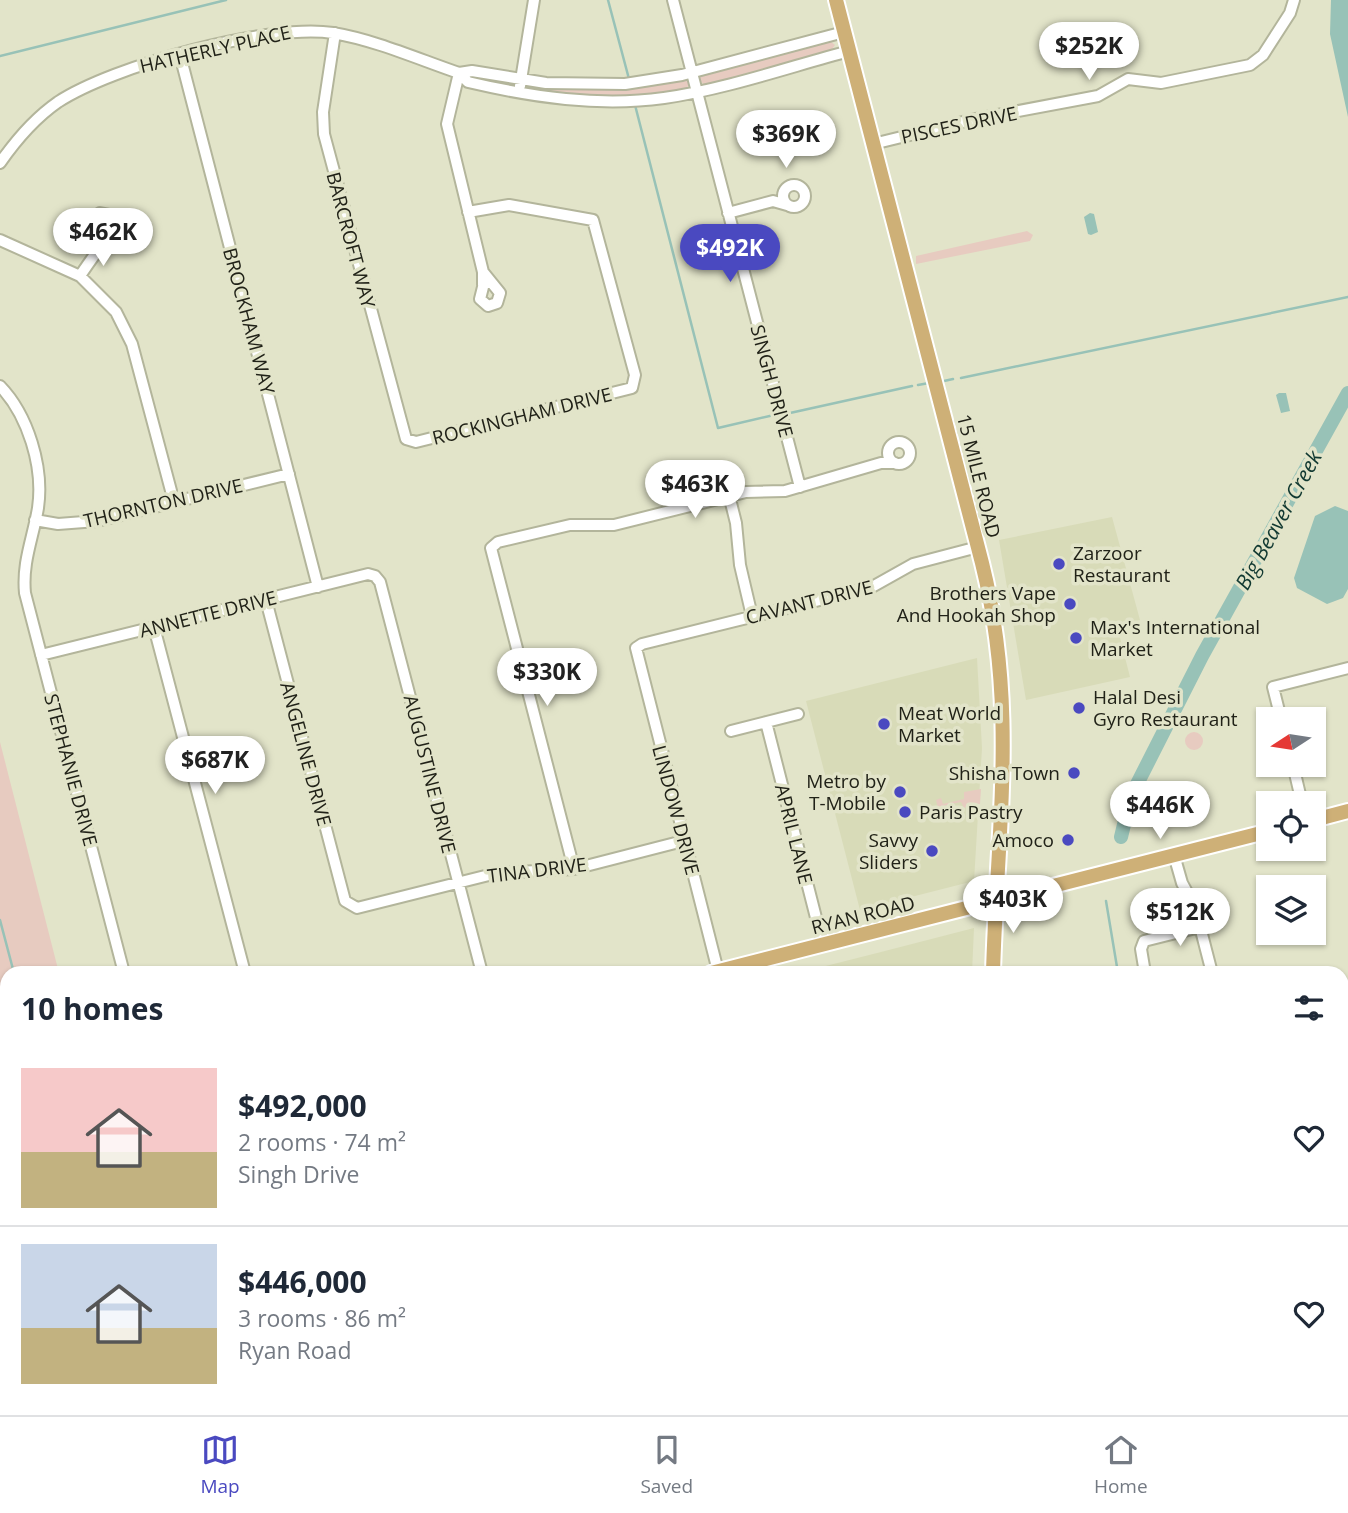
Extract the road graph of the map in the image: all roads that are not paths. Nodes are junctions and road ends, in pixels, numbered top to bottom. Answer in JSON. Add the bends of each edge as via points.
{"nodes":[{"id":1,"x":534,"y":0,"type":"edge"},
{"id":2,"x":836,"y":0,"type":"edge"},
{"id":3,"x":1294,"y":0,"type":"edge"},
{"id":4,"x":674,"y":2,"type":"edge"},
{"id":5,"x":845,"y":32,"type":"junction"},
{"id":6,"x":335,"y":33,"type":"junction"},
{"id":7,"x":849,"y":51,"type":"junction"},
{"id":8,"x":180,"y":55,"type":"junction"},
{"id":9,"x":691,"y":72,"type":"junction"},
{"id":10,"x":459,"y":73,"type":"junction"},
{"id":11,"x":520,"y":87,"type":"junction"},
{"id":12,"x":696,"y":91,"type":"junction"},
{"id":13,"x":873,"y":144,"type":"junction"},
{"id":14,"x":0,"y":163,"type":"edge"},
{"id":15,"x":783,"y":191,"type":"junction"},
{"id":16,"x":773,"y":201,"type":"junction"},
{"id":17,"x":787,"y":205,"type":"junction"},
{"id":18,"x":468,"y":212,"type":"junction"},
{"id":19,"x":728,"y":213,"type":"junction"},
{"id":20,"x":100,"y":239,"type":"dead end"},
{"id":21,"x":0,"y":240,"type":"edge"},
{"id":22,"x":80,"y":276,"type":"junction"},
{"id":23,"x":487,"y":284,"type":"dead end"},
{"id":24,"x":0,"y":386,"type":"edge"},
{"id":25,"x":409,"y":442,"type":"joint"},
{"id":26,"x":888,"y":452,"type":"junction"},
{"id":27,"x":881,"y":463,"type":"junction"},
{"id":28,"x":895,"y":463,"type":"junction"},
{"id":29,"x":289,"y":474,"type":"junction"},
{"id":30,"x":800,"y":487,"type":"junction"},
{"id":31,"x":729,"y":495,"type":"junction"},
{"id":32,"x":174,"y":502,"type":"junction"},
{"id":33,"x":35,"y":520,"type":"junction"},
{"id":34,"x":978,"y":547,"type":"junction"},
{"id":35,"x":375,"y":576,"type":"joint"},
{"id":36,"x":318,"y":587,"type":"junction"},
{"id":37,"x":266,"y":600,"type":"junction"},
{"id":38,"x":752,"y":617,"type":"junction"},
{"id":39,"x":154,"y":627,"type":"junction"},
{"id":40,"x":636,"y":648,"type":"joint"},
{"id":41,"x":41,"y":655,"type":"junction"},
{"id":42,"x":1348,"y":668,"type":"edge"},
{"id":43,"x":1278,"y":707,"type":"edge"},
{"id":44,"x":798,"y":714,"type":"dead end"},
{"id":45,"x":766,"y":722,"type":"junction"},
{"id":46,"x":731,"y":731,"type":"dead end"},
{"id":47,"x":1348,"y":811,"type":"edge"},
{"id":48,"x":1326,"y":817,"type":"edge"},
{"id":49,"x":1256,"y":834,"type":"edge"},
{"id":50,"x":683,"y":841,"type":"junction"},
{"id":51,"x":1174,"y":855,"type":"junction"},
{"id":52,"x":574,"y":869,"type":"junction"},
{"id":53,"x":458,"y":882,"type":"junction"},
{"id":54,"x":998,"y":900,"type":"junction"},
{"id":55,"x":350,"y":907,"type":"joint"},
{"id":56,"x":1200,"y":927,"type":"junction"},
{"id":57,"x":823,"y":945,"type":"junction"},
{"id":58,"x":122,"y":966,"type":"edge"},
{"id":59,"x":243,"y":966,"type":"edge"},
{"id":60,"x":480,"y":966,"type":"edge"},
{"id":61,"x":714,"y":966,"type":"edge"},
{"id":62,"x":739,"y":966,"type":"edge"},
{"id":63,"x":993,"y":966,"type":"edge"},
{"id":64,"x":1144,"y":966,"type":"edge"},
{"id":65,"x":1210,"y":966,"type":"edge"}],
"edges":[{"from":1,"to":11,"type":"street"},
{"from":2,"to":5,"type":"main road","name":"15 MILE ROAD"},
{"from":3,"to":13,"type":"street","name":"PISCES DRIVE","via":[[1263,55],[1250,65],[1161,83],[1128,79],[1095,97],[993,115]]},
{"from":4,"to":9,"type":"street","name":"SINGH DRIVE"},
{"from":5,"to":7,"type":"main road","name":"15 MILE ROAD"},
{"from":5,"to":9,"type":"street","name":"HATHERLY PLACE"},
{"from":6,"to":8,"type":"street","name":"HATHERLY PLACE","via":[[272,33]]},
{"from":6,"to":10,"type":"street","name":"HATHERLY PLACE"},
{"from":6,"to":25,"type":"street","name":"BARCROFT WAY","via":[[324,134],[403,435]]},
{"from":7,"to":12,"type":"street","name":"HATHERLY PLACE"},
{"from":7,"to":13,"type":"main road","name":"15 MILE ROAD"},
{"from":8,"to":14,"type":"street","name":"HATHERLY PLACE","via":[[115,74],[66,98],[37,119]]},
{"from":8,"to":29,"type":"street","name":"BROCKHAM WAY"},
{"from":9,"to":11,"type":"street","name":"HATHERLY PLACE","via":[[601,85]]},
{"from":9,"to":12,"type":"street","name":"SINGH DRIVE"},
{"from":10,"to":11,"type":"street","name":"HATHERLY PLACE","via":[[468,82]]},
{"from":10,"to":18,"type":"street","via":[[447,124]]},
{"from":11,"to":12,"type":"street","name":"HATHERLY PLACE","via":[[570,100],[614,102]]},
{"from":12,"to":19,"type":"street","name":"SINGH DRIVE"},
{"from":13,"to":34,"type":"main road","name":"15 MILE ROAD"},
{"from":15,"to":16,"type":"street"},
{"from":15,"to":17,"type":"street"},
{"from":15,"to":17,"type":"street","via":[[793,184],[805,192],[801,205]]},
{"from":16,"to":17,"type":"street"},
{"from":16,"to":19,"type":"street"},
{"from":18,"to":23,"type":"street"},
{"from":18,"to":25,"type":"street","name":"ROCKINGHAM DRIVE","via":[[509,205],[593,220],[634,385]]},
{"from":19,"to":30,"type":"street","name":"SINGH DRIVE"},
{"from":20,"to":22,"type":"street"},
{"from":21,"to":22,"type":"street"},
{"from":22,"to":32,"type":"street","via":[[103,296],[127,330]]},
{"from":24,"to":33,"type":"street","via":[[11,397],[28,433],[38,476]]},
{"from":26,"to":27,"type":"street"},
{"from":26,"to":28,"type":"street"},
{"from":26,"to":28,"type":"street","via":[[897,442],[909,449],[905,462]]},
{"from":27,"to":28,"type":"street"},
{"from":27,"to":30,"type":"street"},
{"from":29,"to":32,"type":"street","name":"THORNTON DRIVE"},
{"from":29,"to":36,"type":"street","name":"BROCKHAM WAY"},
{"from":30,"to":31,"type":"street"},
{"from":31,"to":38,"type":"street"},
{"from":31,"to":52,"type":"street","via":[[614,525],[560,527],[498,542],[491,548]]},
{"from":32,"to":33,"type":"street","name":"THORNTON DRIVE","via":[[86,523]]},
{"from":33,"to":41,"type":"street","name":"STEPHANIE DRIVE","via":[[24,566],[25,593]]},
{"from":34,"to":38,"type":"street","name":"CAVANT DRIVE","via":[[913,564],[872,587]]},
{"from":34,"to":54,"type":"main road","name":"15 MILE ROAD","via":[[1003,688]]},
{"from":35,"to":36,"type":"street","name":"ANNETTE DRIVE"},
{"from":35,"to":53,"type":"street","name":"AUGUSTINE DRIVE"},
{"from":36,"to":37,"type":"street","name":"ANNETTE DRIVE"},
{"from":37,"to":39,"type":"street","name":"ANNETTE DRIVE"},
{"from":37,"to":55,"type":"street","name":"ANGELINE DRIVE"},
{"from":38,"to":40,"type":"street","name":"CAVANT DRIVE"},
{"from":39,"to":41,"type":"street","name":"ANNETTE DRIVE"},
{"from":39,"to":59,"type":"street"},
{"from":40,"to":50,"type":"street","name":"LINDOW DRIVE"},
{"from":41,"to":58,"type":"street","name":"STEPHANIE DRIVE"},
{"from":42,"to":43,"type":"street","via":[[1273,687]]},
{"from":44,"to":45,"type":"street"},
{"from":45,"to":46,"type":"street"},
{"from":45,"to":57,"type":"street","name":"APRIL LANE"},
{"from":47,"to":48,"type":"main road"},
{"from":49,"to":51,"type":"main road","name":"RYAN ROAD"},
{"from":50,"to":52,"type":"street","name":"TINA DRIVE"},
{"from":50,"to":61,"type":"street","name":"LINDOW DRIVE"},
{"from":51,"to":54,"type":"main road","name":"RYAN ROAD"},
{"from":51,"to":56,"type":"street"},
{"from":52,"to":53,"type":"street","name":"TINA DRIVE","via":[[504,872]]},
{"from":53,"to":55,"type":"street","name":"TINA DRIVE"},
{"from":53,"to":60,"type":"street","name":"AUGUSTINE DRIVE"},
{"from":54,"to":57,"type":"main road","name":"RYAN ROAD"},
{"from":54,"to":63,"type":"main road","name":"15 MILE ROAD"},
{"from":56,"to":64,"type":"street","via":[[1144,941]]},
{"from":56,"to":65,"type":"street"},
{"from":57,"to":62,"type":"main road","name":"RYAN ROAD"}]}
